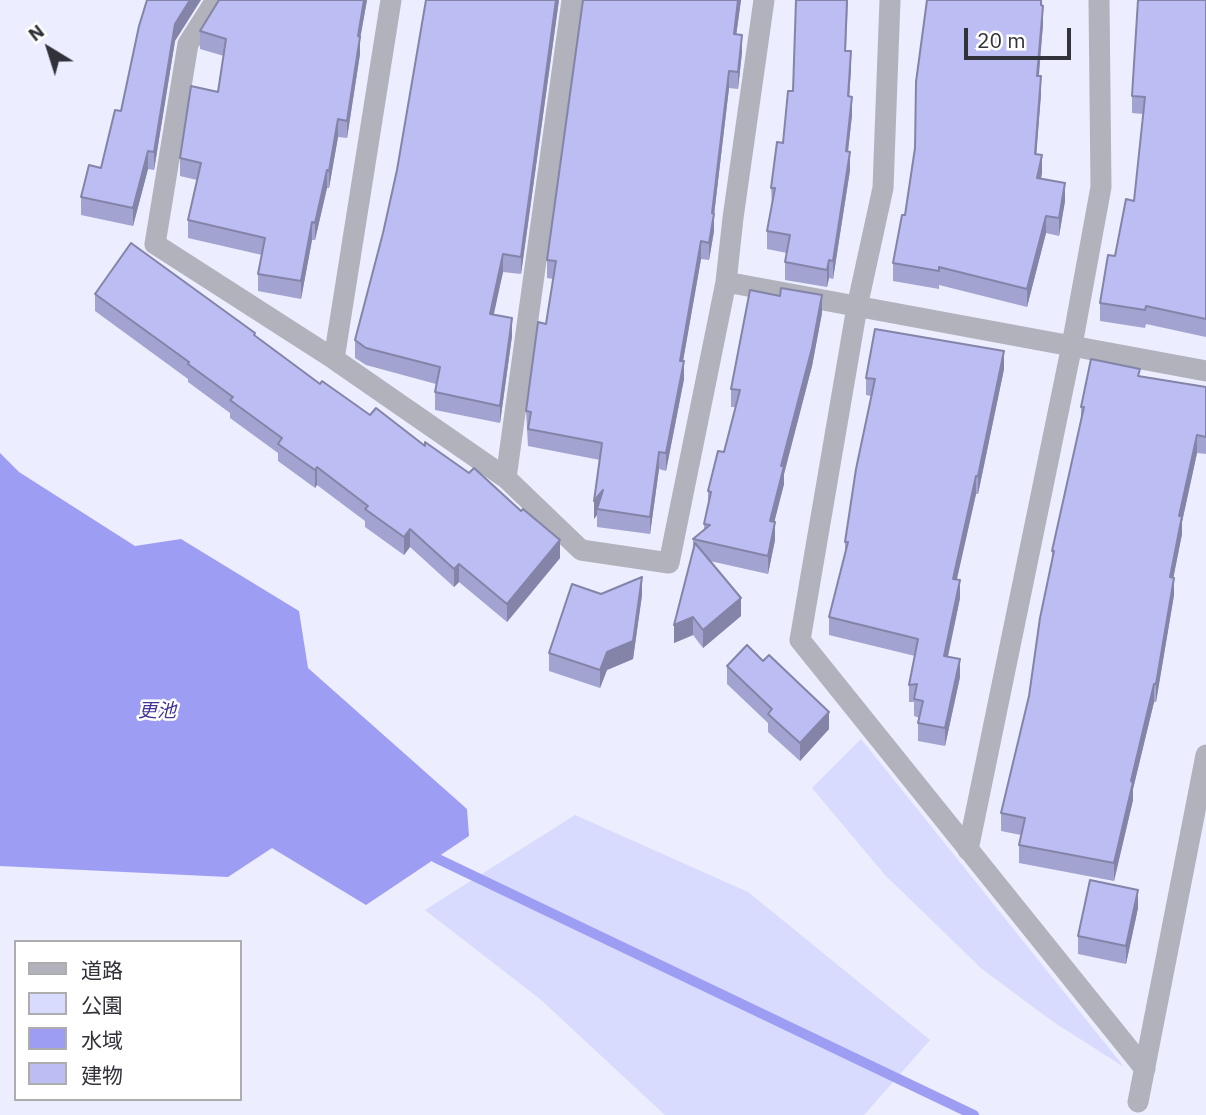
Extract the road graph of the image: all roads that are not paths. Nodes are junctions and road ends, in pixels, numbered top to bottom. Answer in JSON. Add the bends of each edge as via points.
{"nodes":[{"id":1,"x":216,"y":0,"type":"edge"},
{"id":2,"x":391,"y":0,"type":"edge"},
{"id":3,"x":572,"y":0,"type":"edge"},
{"id":4,"x":764,"y":0,"type":"edge"},
{"id":5,"x":890,"y":0,"type":"edge"},
{"id":6,"x":1100,"y":0,"type":"edge"},
{"id":7,"x":726,"y":282,"type":"junction"},
{"id":8,"x":857,"y":307,"type":"junction"},
{"id":9,"x":1072,"y":345,"type":"junction"},
{"id":10,"x":334,"y":359,"type":"junction"},
{"id":11,"x":1206,"y":371,"type":"edge"},
{"id":12,"x":506,"y":478,"type":"junction"},
{"id":13,"x":1206,"y":755,"type":"edge"},
{"id":14,"x":968,"y":850,"type":"junction"},
{"id":15,"x":1145,"y":1069,"type":"junction"},
{"id":16,"x":1138,"y":1101,"type":"dead end"}],
"edges":[{"from":1,"to":10,"type":"street","via":[[188,44],[155,244]]},
{"from":2,"to":10,"type":"street"},
{"from":3,"to":12,"type":"street"},
{"from":4,"to":7,"type":"street"},
{"from":5,"to":8,"type":"street","via":[[883,188]]},
{"from":6,"to":9,"type":"street","via":[[1101,187]]},
{"from":7,"to":8,"type":"street"},
{"from":7,"to":12,"type":"street","via":[[669,563],[581,550]]},
{"from":8,"to":9,"type":"street"},
{"from":8,"to":14,"type":"street","via":[[800,640]]},
{"from":9,"to":11,"type":"street"},
{"from":9,"to":14,"type":"street"},
{"from":10,"to":12,"type":"street"},
{"from":13,"to":15,"type":"street"},
{"from":14,"to":15,"type":"street"},
{"from":15,"to":16,"type":"street"}]}
